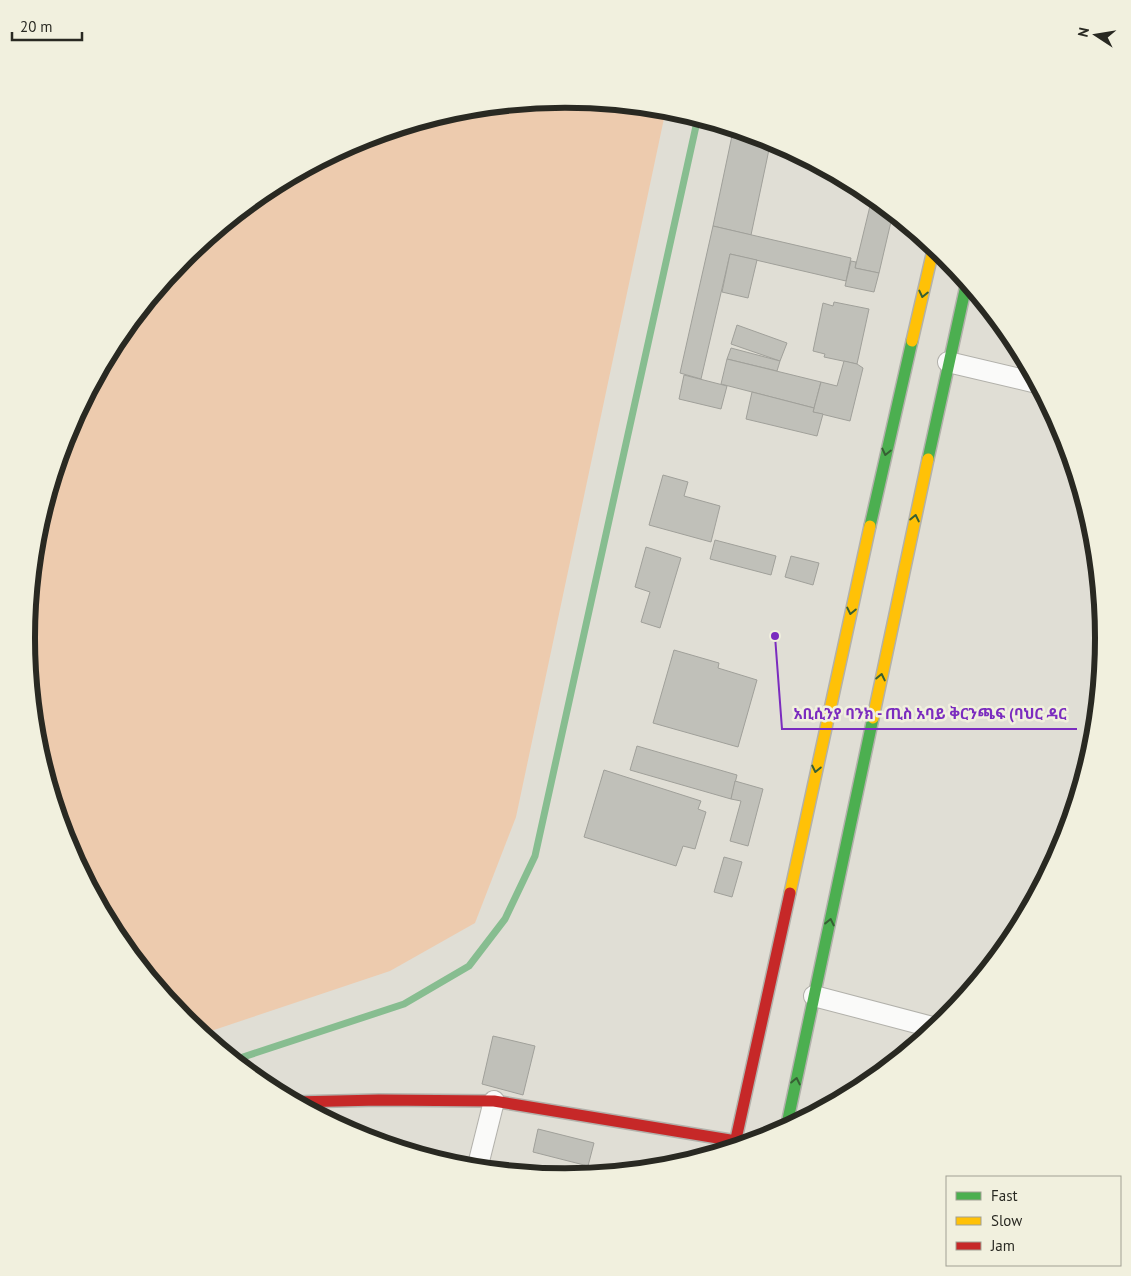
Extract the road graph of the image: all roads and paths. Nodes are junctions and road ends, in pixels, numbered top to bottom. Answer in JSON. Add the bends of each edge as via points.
{"nodes":[{"id":1,"x":932,"y":255,"type":"edge"},
{"id":2,"x":965,"y":289,"type":"edge"},
{"id":3,"x":948,"y":362,"type":"junction"},
{"id":4,"x":1029,"y":380,"type":"edge"},
{"id":5,"x":814,"y":996,"type":"junction"},
{"id":6,"x":927,"y":1026,"type":"edge"},
{"id":7,"x":494,"y":1101,"type":"junction"},
{"id":8,"x":308,"y":1102,"type":"edge"},
{"id":9,"x":788,"y":1119,"type":"edge"},
{"id":10,"x":736,"y":1140,"type":"edge"},
{"id":11,"x":727,"y":1143,"type":"edge"},
{"id":12,"x":479,"y":1161,"type":"edge"}],
"edges":[{"from":1,"to":10,"type":"main road","one_way":true},
{"from":2,"to":3,"type":"main road"},
{"from":3,"to":4,"type":"street"},
{"from":5,"to":3,"type":"main road","one_way":true},
{"from":5,"to":6,"type":"street"},
{"from":9,"to":5,"type":"main road","one_way":true},
{"from":7,"to":8,"type":"main road"},
{"from":7,"to":11,"type":"main road"},
{"from":7,"to":12,"type":"street"}]}
